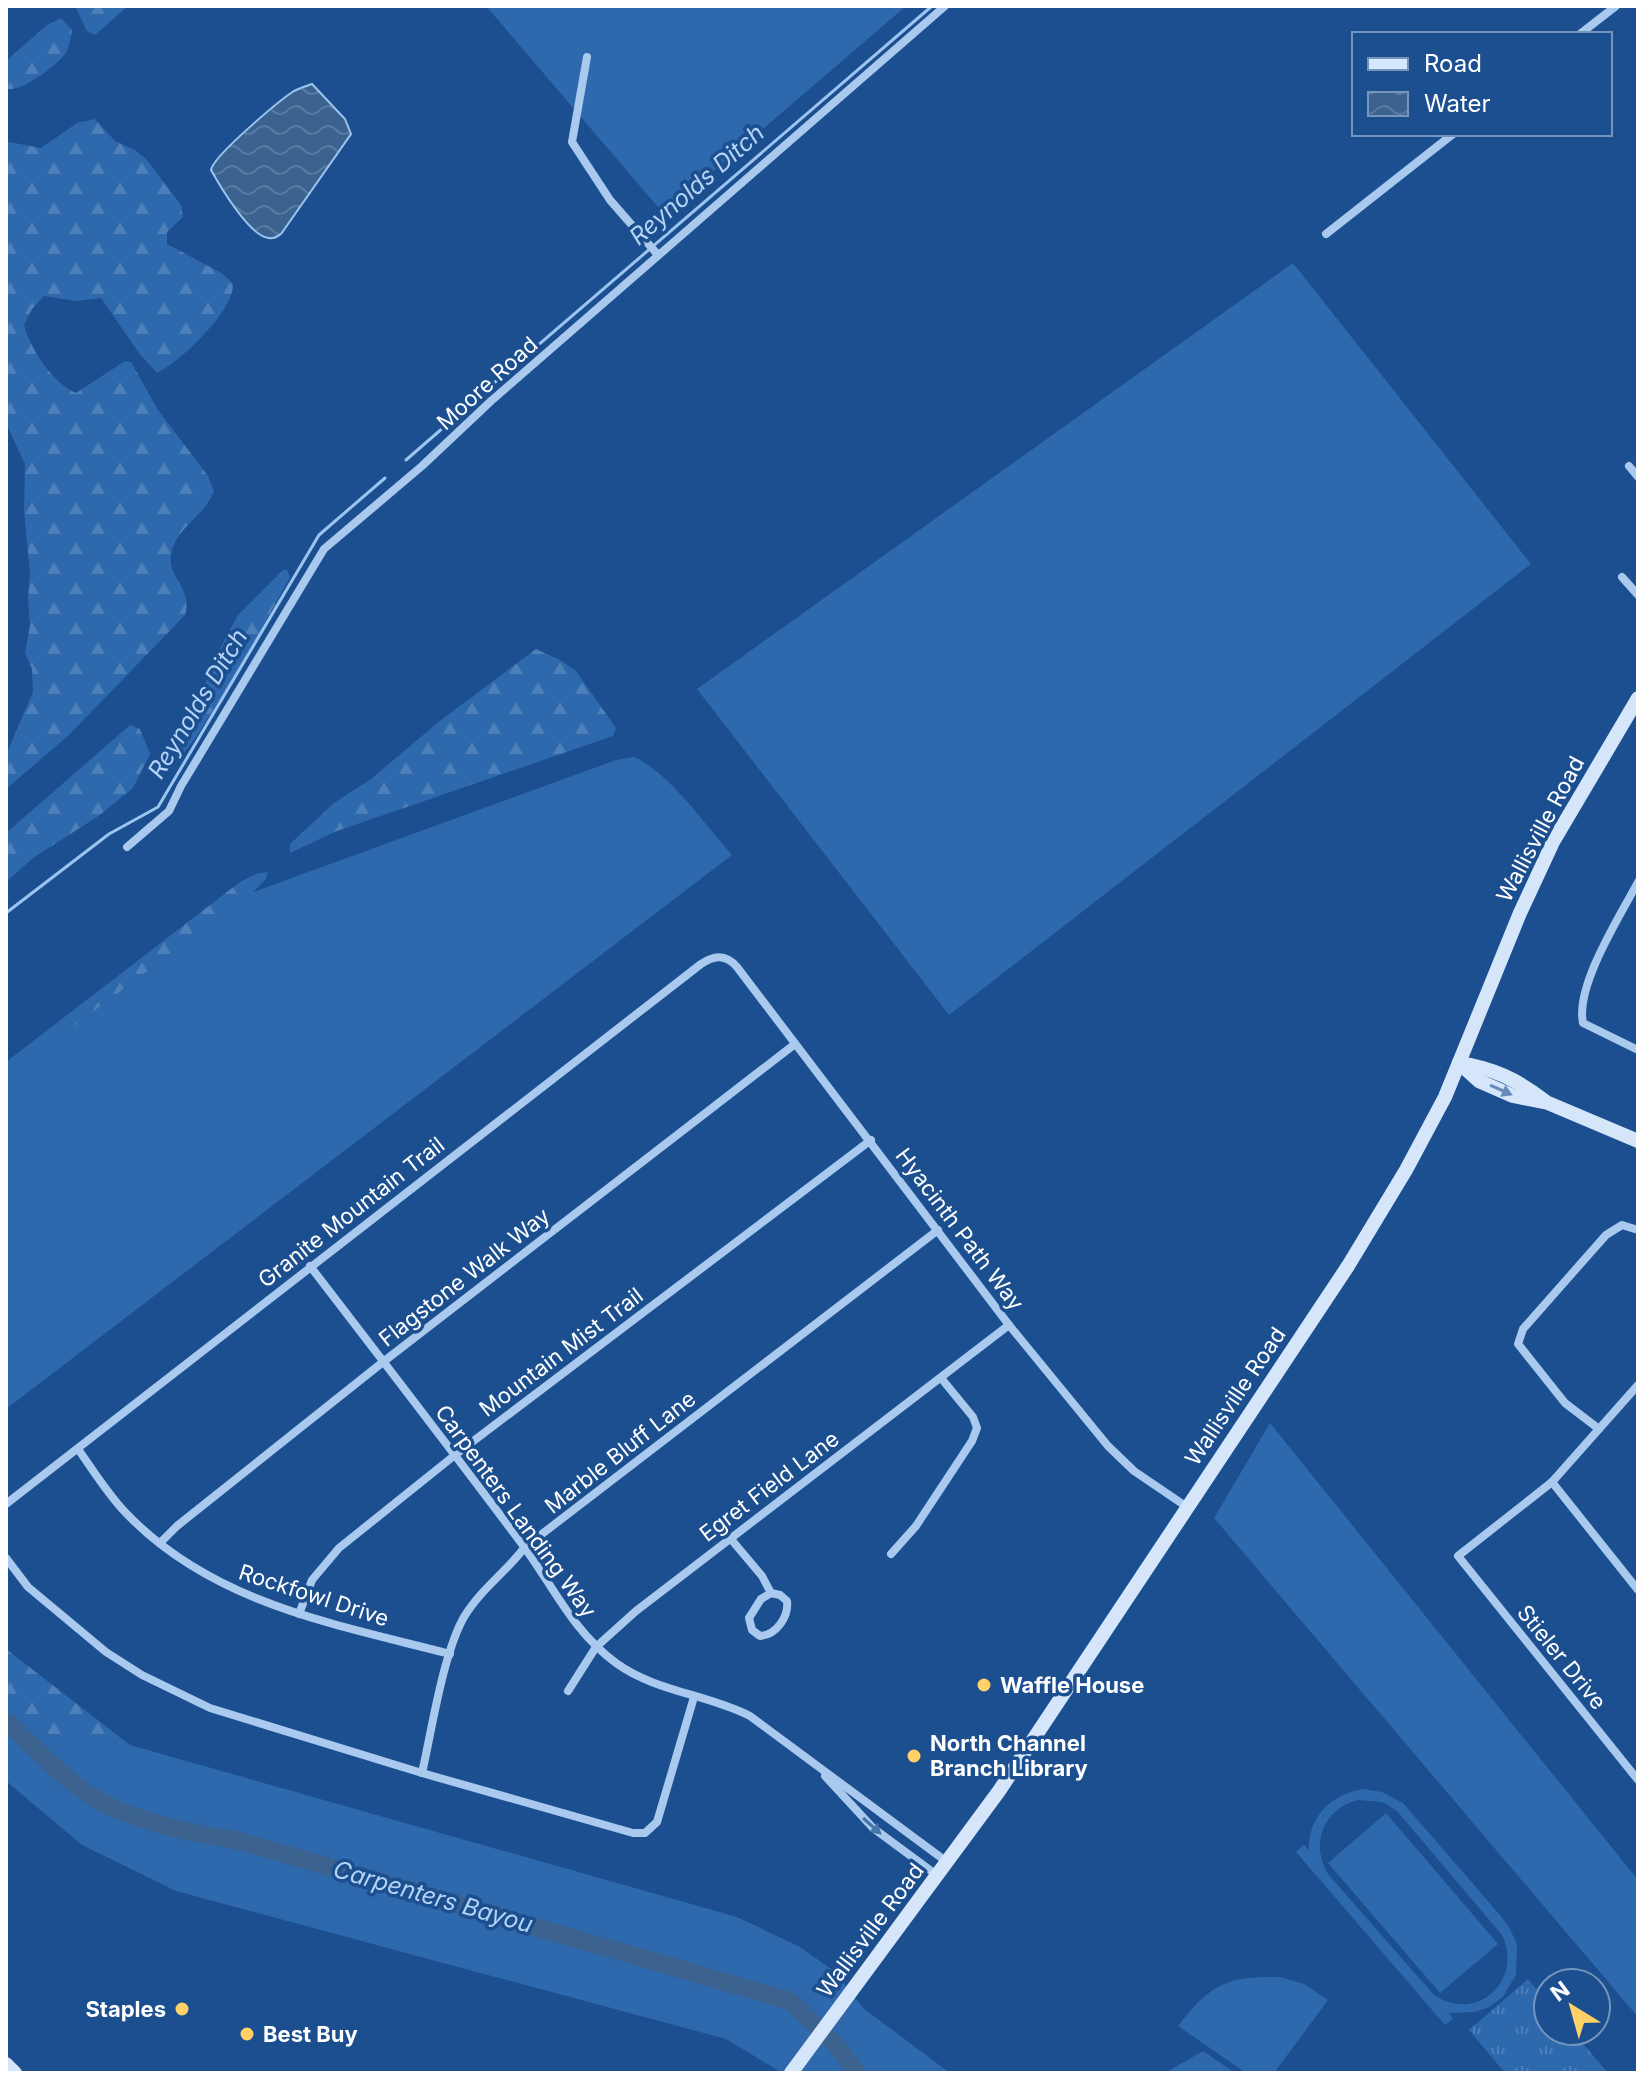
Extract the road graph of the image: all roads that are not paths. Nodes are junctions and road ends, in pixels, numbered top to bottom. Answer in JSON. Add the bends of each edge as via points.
{"nodes":[{"id":1,"x":945,"y":6,"type":"edge"},
{"id":2,"x":1616,"y":6,"type":"edge"},
{"id":3,"x":1583,"y":32,"type":"edge"},
{"id":4,"x":587,"y":57,"type":"dead end"},
{"id":5,"x":1450,"y":136,"type":"edge"},
{"id":6,"x":1326,"y":234,"type":"dead end"},
{"id":7,"x":658,"y":255,"type":"junction"},
{"id":8,"x":1629,"y":466,"type":"dead end"},
{"id":9,"x":1638,"y":477,"type":"edge"},
{"id":10,"x":1622,"y":577,"type":"dead end"},
{"id":11,"x":1638,"y":595,"type":"edge"},
{"id":12,"x":1638,"y":698,"type":"edge"},
{"id":13,"x":127,"y":847,"type":"dead end"},
{"id":14,"x":1638,"y":882,"type":"edge"},
{"id":15,"x":721,"y":957,"type":"joint"},
{"id":16,"x":795,"y":1044,"type":"junction"},
{"id":17,"x":1638,"y":1050,"type":"edge"},
{"id":18,"x":1459,"y":1063,"type":"junction"},
{"id":19,"x":871,"y":1140,"type":"junction"},
{"id":20,"x":1638,"y":1141,"type":"edge"},
{"id":21,"x":938,"y":1230,"type":"junction"},
{"id":22,"x":1638,"y":1230,"type":"edge"},
{"id":23,"x":310,"y":1266,"type":"junction"},
{"id":24,"x":1009,"y":1325,"type":"junction"},
{"id":25,"x":383,"y":1362,"type":"junction"},
{"id":26,"x":941,"y":1378,"type":"junction"},
{"id":27,"x":1638,"y":1385,"type":"edge"},
{"id":28,"x":1599,"y":1429,"type":"junction"},
{"id":29,"x":78,"y":1449,"type":"junction"},
{"id":30,"x":455,"y":1455,"type":"junction"},
{"id":31,"x":1552,"y":1482,"type":"junction"},
{"id":32,"x":6,"y":1504,"type":"edge"},
{"id":33,"x":1187,"y":1507,"type":"junction"},
{"id":34,"x":730,"y":1538,"type":"junction"},
{"id":35,"x":160,"y":1543,"type":"junction"},
{"id":36,"x":525,"y":1547,"type":"junction"},
{"id":37,"x":891,"y":1554,"type":"dead end"},
{"id":38,"x":6,"y":1558,"type":"edge"},
{"id":39,"x":1638,"y":1590,"type":"edge"},
{"id":40,"x":771,"y":1593,"type":"junction"},
{"id":41,"x":299,"y":1614,"type":"junction"},
{"id":42,"x":596,"y":1647,"type":"junction"},
{"id":43,"x":450,"y":1654,"type":"junction"},
{"id":44,"x":568,"y":1691,"type":"dead end"},
{"id":45,"x":694,"y":1697,"type":"junction"},
{"id":46,"x":819,"y":1769,"type":"junction"},
{"id":47,"x":422,"y":1773,"type":"junction"},
{"id":48,"x":1638,"y":1780,"type":"edge"},
{"id":49,"x":947,"y":1863,"type":"junction"},
{"id":50,"x":938,"y":1876,"type":"junction"},
{"id":51,"x":6,"y":2064,"type":"edge"},
{"id":52,"x":15,"y":2073,"type":"edge"},
{"id":53,"x":791,"y":2073,"type":"edge"}],
"edges":[{"from":1,"to":7,"type":"street","name":"Moore Road"},
{"from":2,"to":3,"type":"street"},
{"from":4,"to":7,"type":"street","via":[[572,142],[610,200]]},
{"from":5,"to":6,"type":"street"},
{"from":7,"to":13,"type":"street","name":"Moore Road","via":[[324,549],[169,811]]},
{"from":8,"to":9,"type":"street"},
{"from":10,"to":11,"type":"street"},
{"from":12,"to":18,"type":"main road","name":"Wallisville Road","via":[[1553,842]]},
{"from":14,"to":17,"type":"street","via":[[1601,950],[1580,1009],[1583,1023]]},
{"from":15,"to":16,"type":"street","name":"Hyacinth Path Way","via":[[737,967]]},
{"from":15,"to":23,"type":"street","name":"Granite Mountain Trail","via":[[701,964]]},
{"from":16,"to":19,"type":"street","name":"Hyacinth Path Way"},
{"from":16,"to":25,"type":"street","name":"Flagstone Walk Way"},
{"from":18,"to":20,"type":"main road","via":[[1519,1081],[1548,1103]]},
{"from":18,"to":33,"type":"main road","name":"Wallisville Road","via":[[1406,1170],[1348,1266]]},
{"from":19,"to":21,"type":"street","name":"Hyacinth Path Way"},
{"from":19,"to":30,"type":"street","name":"Mountain Mist Trail"},
{"from":21,"to":24,"type":"street","name":"Hyacinth Path Way"},
{"from":21,"to":36,"type":"street","name":"Marble Bluff Lane"},
{"from":22,"to":28,"type":"street","via":[[1622,1225],[1606,1235],[1523,1329],[1518,1344],[1565,1403]]},
{"from":23,"to":25,"type":"street","name":"Carpenters Landing Way"},
{"from":23,"to":29,"type":"street","name":"Granite Mountain Trail"},
{"from":24,"to":26,"type":"street","name":"Egret Field Lane"},
{"from":24,"to":33,"type":"street","name":"Hyacinth Path Way","via":[[1108,1446]]},
{"from":25,"to":30,"type":"street","name":"Carpenters Landing Way"},
{"from":25,"to":35,"type":"street","name":"Flagstone Walk Way"},
{"from":26,"to":34,"type":"street","name":"Egret Field Lane"},
{"from":26,"to":37,"type":"street","via":[[977,1428],[916,1526]]},
{"from":27,"to":28,"type":"street"},
{"from":28,"to":31,"type":"street"},
{"from":29,"to":32,"type":"street","name":"Granite Mountain Trail"},
{"from":29,"to":35,"type":"street","name":"Rockfowl Drive","via":[[123,1510]]},
{"from":30,"to":36,"type":"street","name":"Carpenters Landing Way"},
{"from":30,"to":41,"type":"street","name":"Mountain Mist Trail","via":[[332,1555],[312,1580]]},
{"from":31,"to":39,"type":"street"},
{"from":31,"to":48,"type":"street","name":"Stieler Drive","via":[[1458,1556]]},
{"from":33,"to":49,"type":"main road","name":"Wallisville Road"},
{"from":34,"to":40,"type":"street"},
{"from":34,"to":42,"type":"street","name":"Egret Field Lane"},
{"from":35,"to":41,"type":"street","name":"Rockfowl Drive","via":[[221,1584]]},
{"from":36,"to":42,"type":"street","name":"Carpenters Landing Way","via":[[569,1617]]},
{"from":36,"to":43,"type":"street","name":"Marble Bluff Lane","via":[[480,1594]]},
{"from":38,"to":47,"type":"street","via":[[28,1587],[142,1675],[210,1708]]},
{"from":40,"to":40,"type":"street","via":[[784,1598],[788,1609],[772,1633],[760,1636],[749,1618]]},
{"from":41,"to":43,"type":"street","name":"Rockfowl Drive"},
{"from":42,"to":44,"type":"street","name":"Egret Field Lane"},
{"from":42,"to":45,"type":"street","name":"Carpenters Landing Way","via":[[641,1678]]},
{"from":43,"to":47,"type":"street","name":"Marble Bluff Lane"},
{"from":45,"to":46,"type":"street","name":"Carpenters Landing Way","via":[[750,1716]]},
{"from":45,"to":47,"type":"street","via":[[657,1822],[650,1830],[633,1833]]},
{"from":46,"to":49,"type":"street","name":"Carpenters Landing Way"},
{"from":46,"to":50,"type":"street","name":"Carpenters Landing Way","one_way":true,"via":[[873,1828]]},
{"from":49,"to":50,"type":"main road","name":"Wallisville Road"},
{"from":50,"to":53,"type":"main road","name":"Wallisville Road"},
{"from":51,"to":52,"type":"main road"}]}
